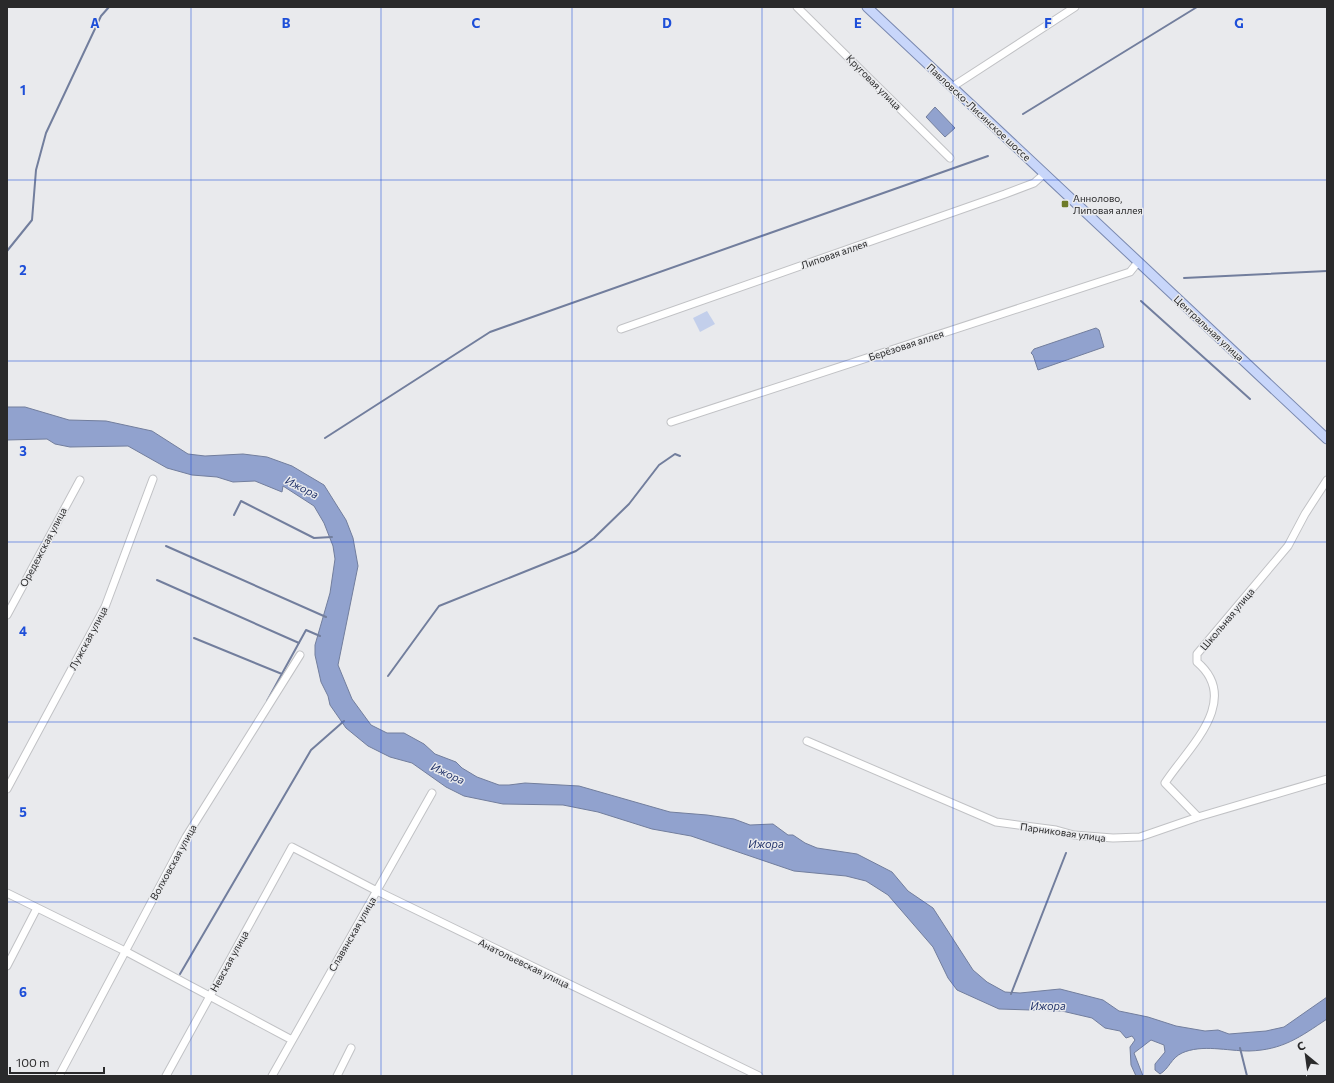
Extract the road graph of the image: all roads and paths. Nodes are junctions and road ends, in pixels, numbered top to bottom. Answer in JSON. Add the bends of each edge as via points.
{"nodes":[{"id":1,"x":797,"y":7,"type":"edge"},
{"id":2,"x":868,"y":7,"type":"edge"},
{"id":3,"x":1075,"y":7,"type":"edge"},
{"id":4,"x":952,"y":87,"type":"junction"},
{"id":5,"x":950,"y":158,"type":"dead end"},
{"id":6,"x":1044,"y":174,"type":"junction"},
{"id":7,"x":1091,"y":217,"type":"joint"},
{"id":8,"x":1138,"y":262,"type":"junction"},
{"id":9,"x":621,"y":329,"type":"dead end"},
{"id":10,"x":671,"y":422,"type":"dead end"},
{"id":11,"x":1327,"y":439,"type":"edge"},
{"id":12,"x":153,"y":479,"type":"dead end"},
{"id":13,"x":80,"y":480,"type":"dead end"},
{"id":14,"x":1327,"y":480,"type":"edge"},
{"id":15,"x":7,"y":615,"type":"edge"},
{"id":16,"x":300,"y":656,"type":"dead end"},
{"id":17,"x":807,"y":742,"type":"dead end"},
{"id":18,"x":1327,"y":779,"type":"edge"},
{"id":19,"x":7,"y":789,"type":"edge"},
{"id":20,"x":432,"y":793,"type":"dead end"},
{"id":21,"x":1198,"y":817,"type":"junction"},
{"id":22,"x":292,"y":847,"type":"joint"},
{"id":23,"x":377,"y":891,"type":"junction"},
{"id":24,"x":7,"y":893,"type":"edge"},
{"id":25,"x":37,"y":908,"type":"junction"},
{"id":26,"x":125,"y":952,"type":"junction"},
{"id":27,"x":7,"y":966,"type":"edge"},
{"id":28,"x":210,"y":996,"type":"junction"},
{"id":29,"x":292,"y":1040,"type":"junction"},
{"id":30,"x":351,"y":1048,"type":"dead end"},
{"id":31,"x":59,"y":1076,"type":"edge"},
{"id":32,"x":166,"y":1076,"type":"edge"},
{"id":33,"x":272,"y":1076,"type":"edge"},
{"id":34,"x":336,"y":1076,"type":"edge"},
{"id":35,"x":759,"y":1076,"type":"edge"}],
"edges":[{"from":1,"to":5,"type":"street","name":"Круговая улица"},
{"from":2,"to":4,"type":"main road","name":"Павловско-Лисинское шоссе"},
{"from":3,"to":4,"type":"street"},
{"from":4,"to":6,"type":"main road","name":"Павловско-Лисинское шоссе"},
{"from":6,"to":7,"type":"main road","name":"Павловско-Лисинское шоссе"},
{"from":6,"to":9,"type":"street","name":"Липовая аллея","via":[[1034,183],[1005,194]]},
{"from":7,"to":8,"type":"main road","name":"Центральная улица"},
{"from":8,"to":10,"type":"street","name":"Берёзовая аллея","via":[[1130,272]]},
{"from":8,"to":11,"type":"main road","name":"Центральная улица"},
{"from":12,"to":19,"type":"street","name":"Лужская улица","via":[[105,607]]},
{"from":13,"to":15,"type":"street","name":"Оредежская улица"},
{"from":14,"to":21,"type":"street","name":"Школьная улица","via":[[1288,546],[1197,654],[1196,662],[1204,668],[1211,681],[1212,709],[1196,743],[1165,782]]},
{"from":16,"to":26,"type":"street","name":"Волховская улица","via":[[186,837]]},
{"from":17,"to":21,"type":"street","name":"Парниковая улица","via":[[996,822],[1074,835],[1126,838],[1140,837]]},
{"from":18,"to":21,"type":"street","name":"Парниковая улица"},
{"from":20,"to":23,"type":"street","name":"Славянская улица"},
{"from":22,"to":23,"type":"street","name":"Анатольевская улица"},
{"from":22,"to":28,"type":"street","name":"Невская улица"},
{"from":23,"to":29,"type":"street","name":"Славянская улица"},
{"from":23,"to":35,"type":"street","name":"Анатольевская улица"},
{"from":24,"to":25,"type":"street"},
{"from":25,"to":26,"type":"street"},
{"from":25,"to":27,"type":"street"},
{"from":26,"to":28,"type":"street"},
{"from":26,"to":31,"type":"street","name":"Волховская улица"},
{"from":28,"to":29,"type":"street"},
{"from":28,"to":32,"type":"street","name":"Невская улица"},
{"from":29,"to":33,"type":"street","name":"Славянская улица"},
{"from":30,"to":34,"type":"street"}]}
